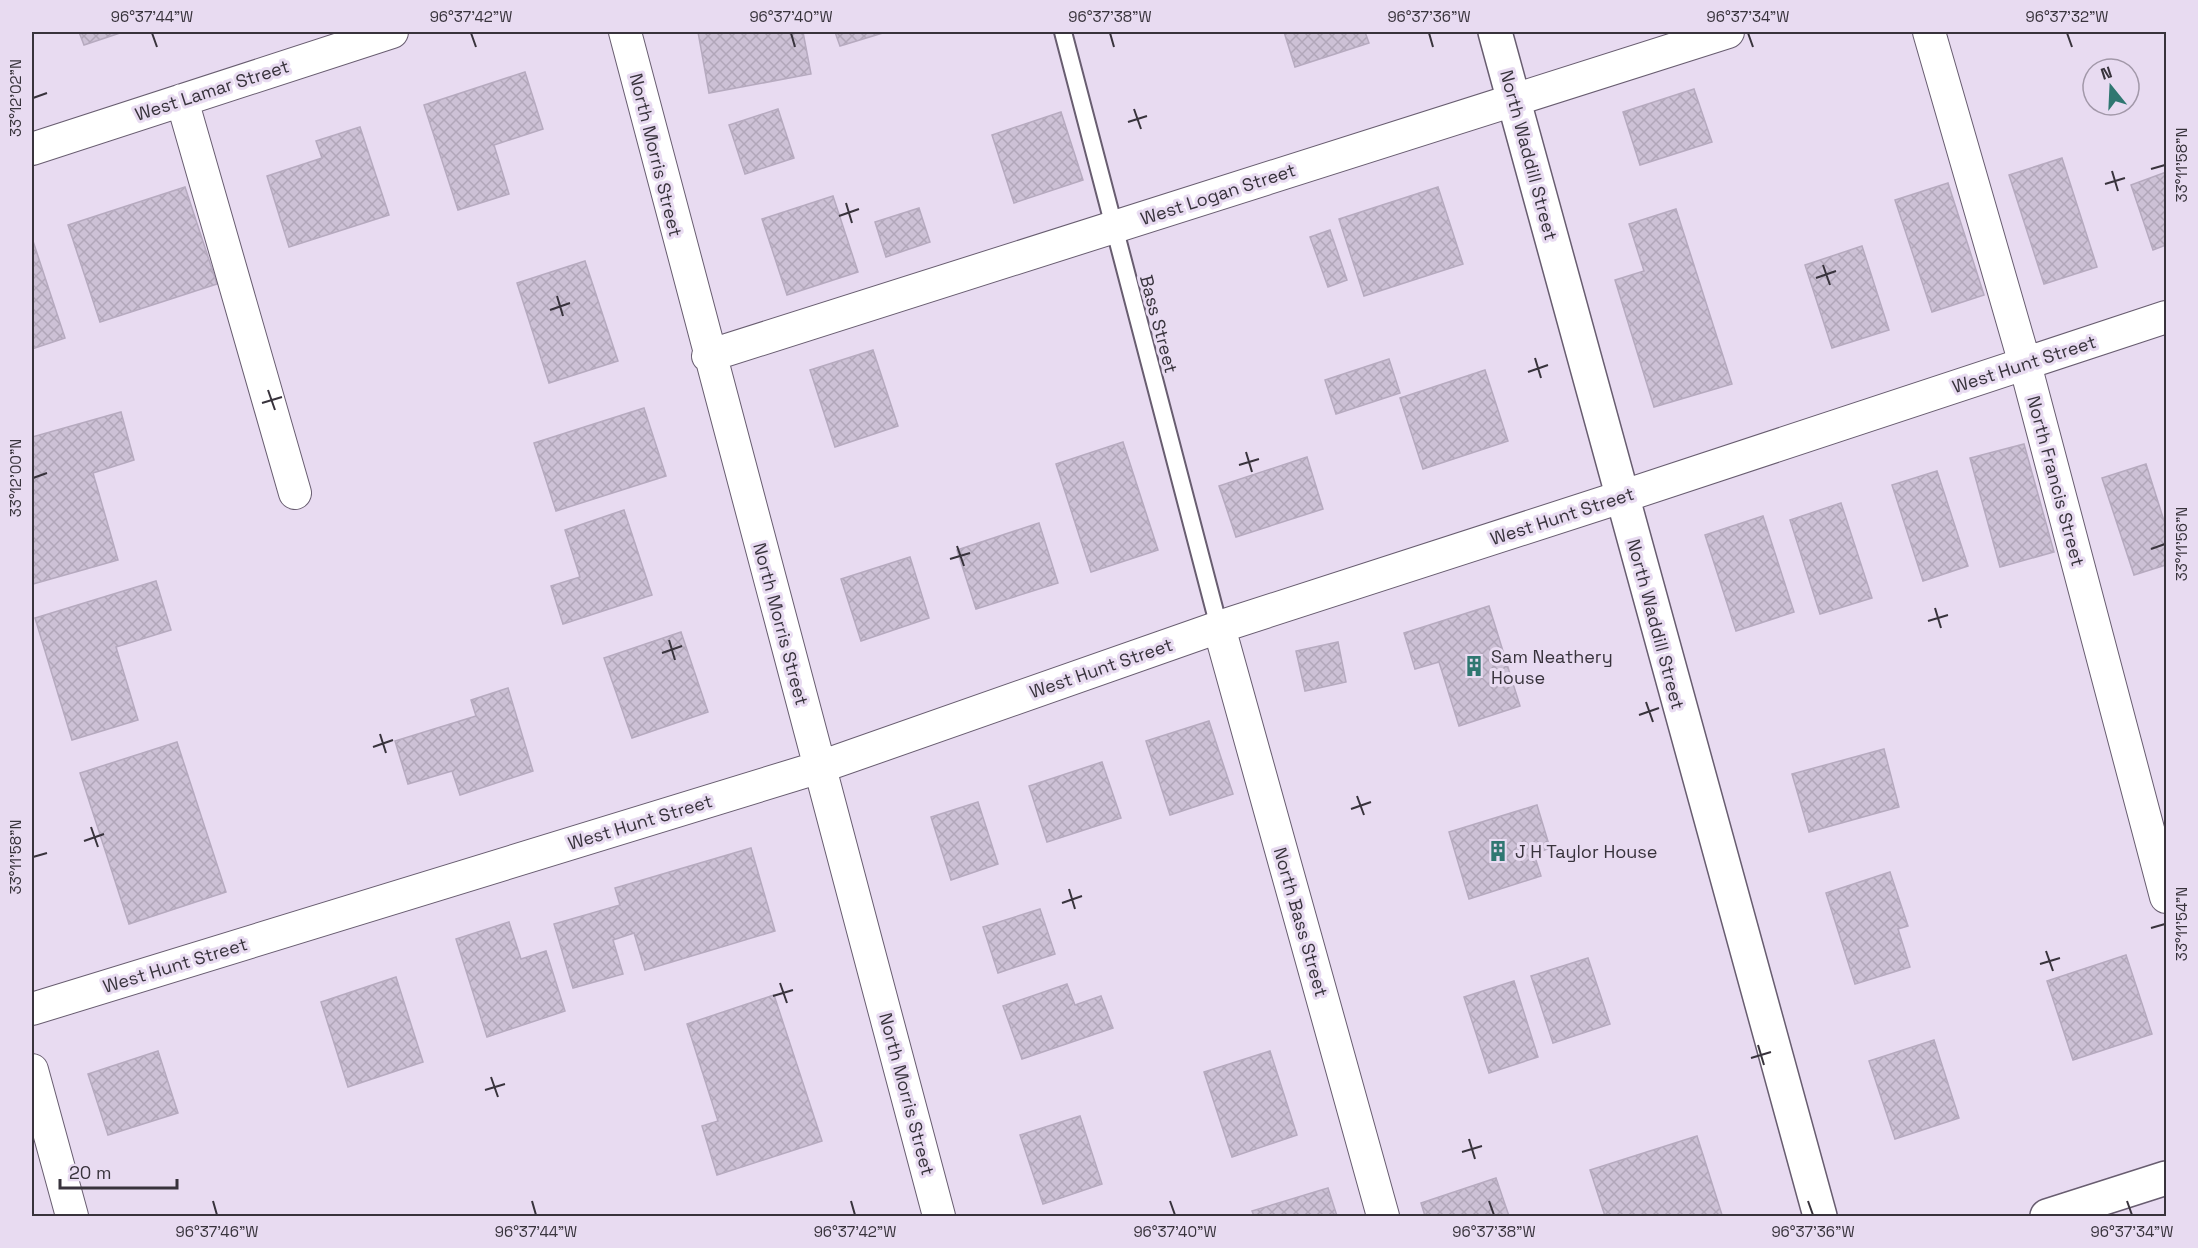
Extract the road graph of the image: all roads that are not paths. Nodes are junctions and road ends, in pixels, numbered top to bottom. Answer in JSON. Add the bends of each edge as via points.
{"nodes":[{"id":1,"x":393,"y":32,"type":"edge"},
{"id":2,"x":625,"y":32,"type":"edge"},
{"id":3,"x":1063,"y":32,"type":"edge"},
{"id":4,"x":1495,"y":32,"type":"edge"},
{"id":5,"x":1728,"y":32,"type":"edge"},
{"id":6,"x":1929,"y":32,"type":"edge"},
{"id":7,"x":182,"y":100,"type":"junction"},
{"id":8,"x":1514,"y":100,"type":"junction"},
{"id":9,"x":32,"y":148,"type":"edge"},
{"id":10,"x":1113,"y":228,"type":"junction"},
{"id":11,"x":2166,"y":317,"type":"edge"},
{"id":12,"x":708,"y":356,"type":"junction"},
{"id":13,"x":2025,"y":364,"type":"junction"},
{"id":14,"x":295,"y":493,"type":"dead end"},
{"id":15,"x":1621,"y":497,"type":"junction"},
{"id":16,"x":1219,"y":627,"type":"junction"},
{"id":17,"x":820,"y":767,"type":"junction"},
{"id":18,"x":2166,"y":897,"type":"edge"},
{"id":19,"x":32,"y":1009,"type":"edge"},
{"id":20,"x":32,"y":1070,"type":"edge"},
{"id":21,"x":2166,"y":1178,"type":"edge"},
{"id":22,"x":72,"y":1216,"type":"edge"},
{"id":23,"x":939,"y":1216,"type":"edge"},
{"id":24,"x":1383,"y":1216,"type":"edge"},
{"id":25,"x":1820,"y":1216,"type":"edge"},
{"id":26,"x":2047,"y":1216,"type":"edge"}],
"edges":[{"from":1,"to":7,"type":"street","name":"West Lamar Street"},
{"from":2,"to":12,"type":"street","name":"North Morris Street"},
{"from":3,"to":10,"type":"lane","name":"Bass Street"},
{"from":4,"to":8,"type":"street","name":"North Waddill Street"},
{"from":5,"to":8,"type":"street","name":"West Logan Street"},
{"from":6,"to":13,"type":"street","name":"North Francis Street"},
{"from":7,"to":9,"type":"street","name":"West Lamar Street"},
{"from":7,"to":14,"type":"street"},
{"from":8,"to":10,"type":"street","name":"West Logan Street"},
{"from":8,"to":15,"type":"street","name":"North Waddill Street"},
{"from":10,"to":12,"type":"street","name":"West Logan Street"},
{"from":10,"to":16,"type":"lane","name":"Bass Street"},
{"from":11,"to":13,"type":"street","name":"West Hunt Street"},
{"from":12,"to":17,"type":"street","name":"North Morris Street"},
{"from":13,"to":15,"type":"street","name":"West Hunt Street"},
{"from":13,"to":18,"type":"street","name":"North Francis Street"},
{"from":15,"to":16,"type":"street","name":"West Hunt Street"},
{"from":15,"to":25,"type":"street","name":"North Waddill Street"},
{"from":16,"to":17,"type":"street","name":"West Hunt Street"},
{"from":16,"to":24,"type":"street","name":"North Bass Street"},
{"from":17,"to":19,"type":"street","name":"West Hunt Street"},
{"from":17,"to":23,"type":"street","name":"North Morris Street"},
{"from":20,"to":22,"type":"street"},
{"from":21,"to":26,"type":"street"}]}
